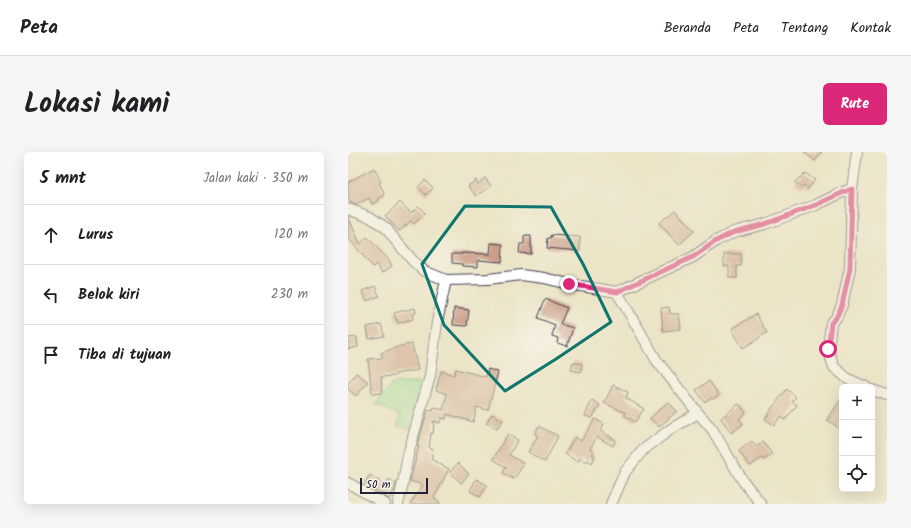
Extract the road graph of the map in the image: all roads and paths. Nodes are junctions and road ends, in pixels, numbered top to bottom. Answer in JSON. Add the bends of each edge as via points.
{"nodes":[{"id":1,"x":857,"y":152,"type":"edge"},
{"id":2,"x":852,"y":189,"type":"junction"},
{"id":3,"x":348,"y":209,"type":"edge"},
{"id":4,"x":446,"y":280,"type":"junction"},
{"id":5,"x":617,"y":292,"type":"junction"},
{"id":6,"x":859,"y":384,"type":"edge"},
{"id":7,"x":875,"y":391,"type":"edge"},
{"id":8,"x":887,"y":395,"type":"edge"},
{"id":9,"x":698,"y":413,"type":"junction"},
{"id":10,"x":348,"y":483,"type":"edge"},
{"id":11,"x":385,"y":504,"type":"edge"},
{"id":12,"x":398,"y":504,"type":"edge"},
{"id":13,"x":611,"y":504,"type":"edge"},
{"id":14,"x":761,"y":504,"type":"edge"}],
"edges":[{"from":1,"to":2,"type":"street"},
{"from":2,"to":5,"type":"street","via":[[765,224],[734,232],[693,257]]},
{"from":2,"to":6,"type":"street","via":[[850,268],[842,305],[831,323],[828,349],[834,367],[848,379]]},
{"from":3,"to":4,"type":"street","via":[[370,217],[386,228],[424,271]]},
{"from":4,"to":5,"type":"street","via":[[488,280],[521,275]]},
{"from":4,"to":12,"type":"street","via":[[430,376],[408,455]]},
{"from":5,"to":9,"type":"street","via":[[657,361]]},
{"from":7,"to":8,"type":"street"},
{"from":9,"to":13,"type":"street","via":[[671,428],[643,450],[625,472]]},
{"from":9,"to":14,"type":"street","via":[[712,429],[743,481]]},
{"from":10,"to":11,"type":"street"}]}
